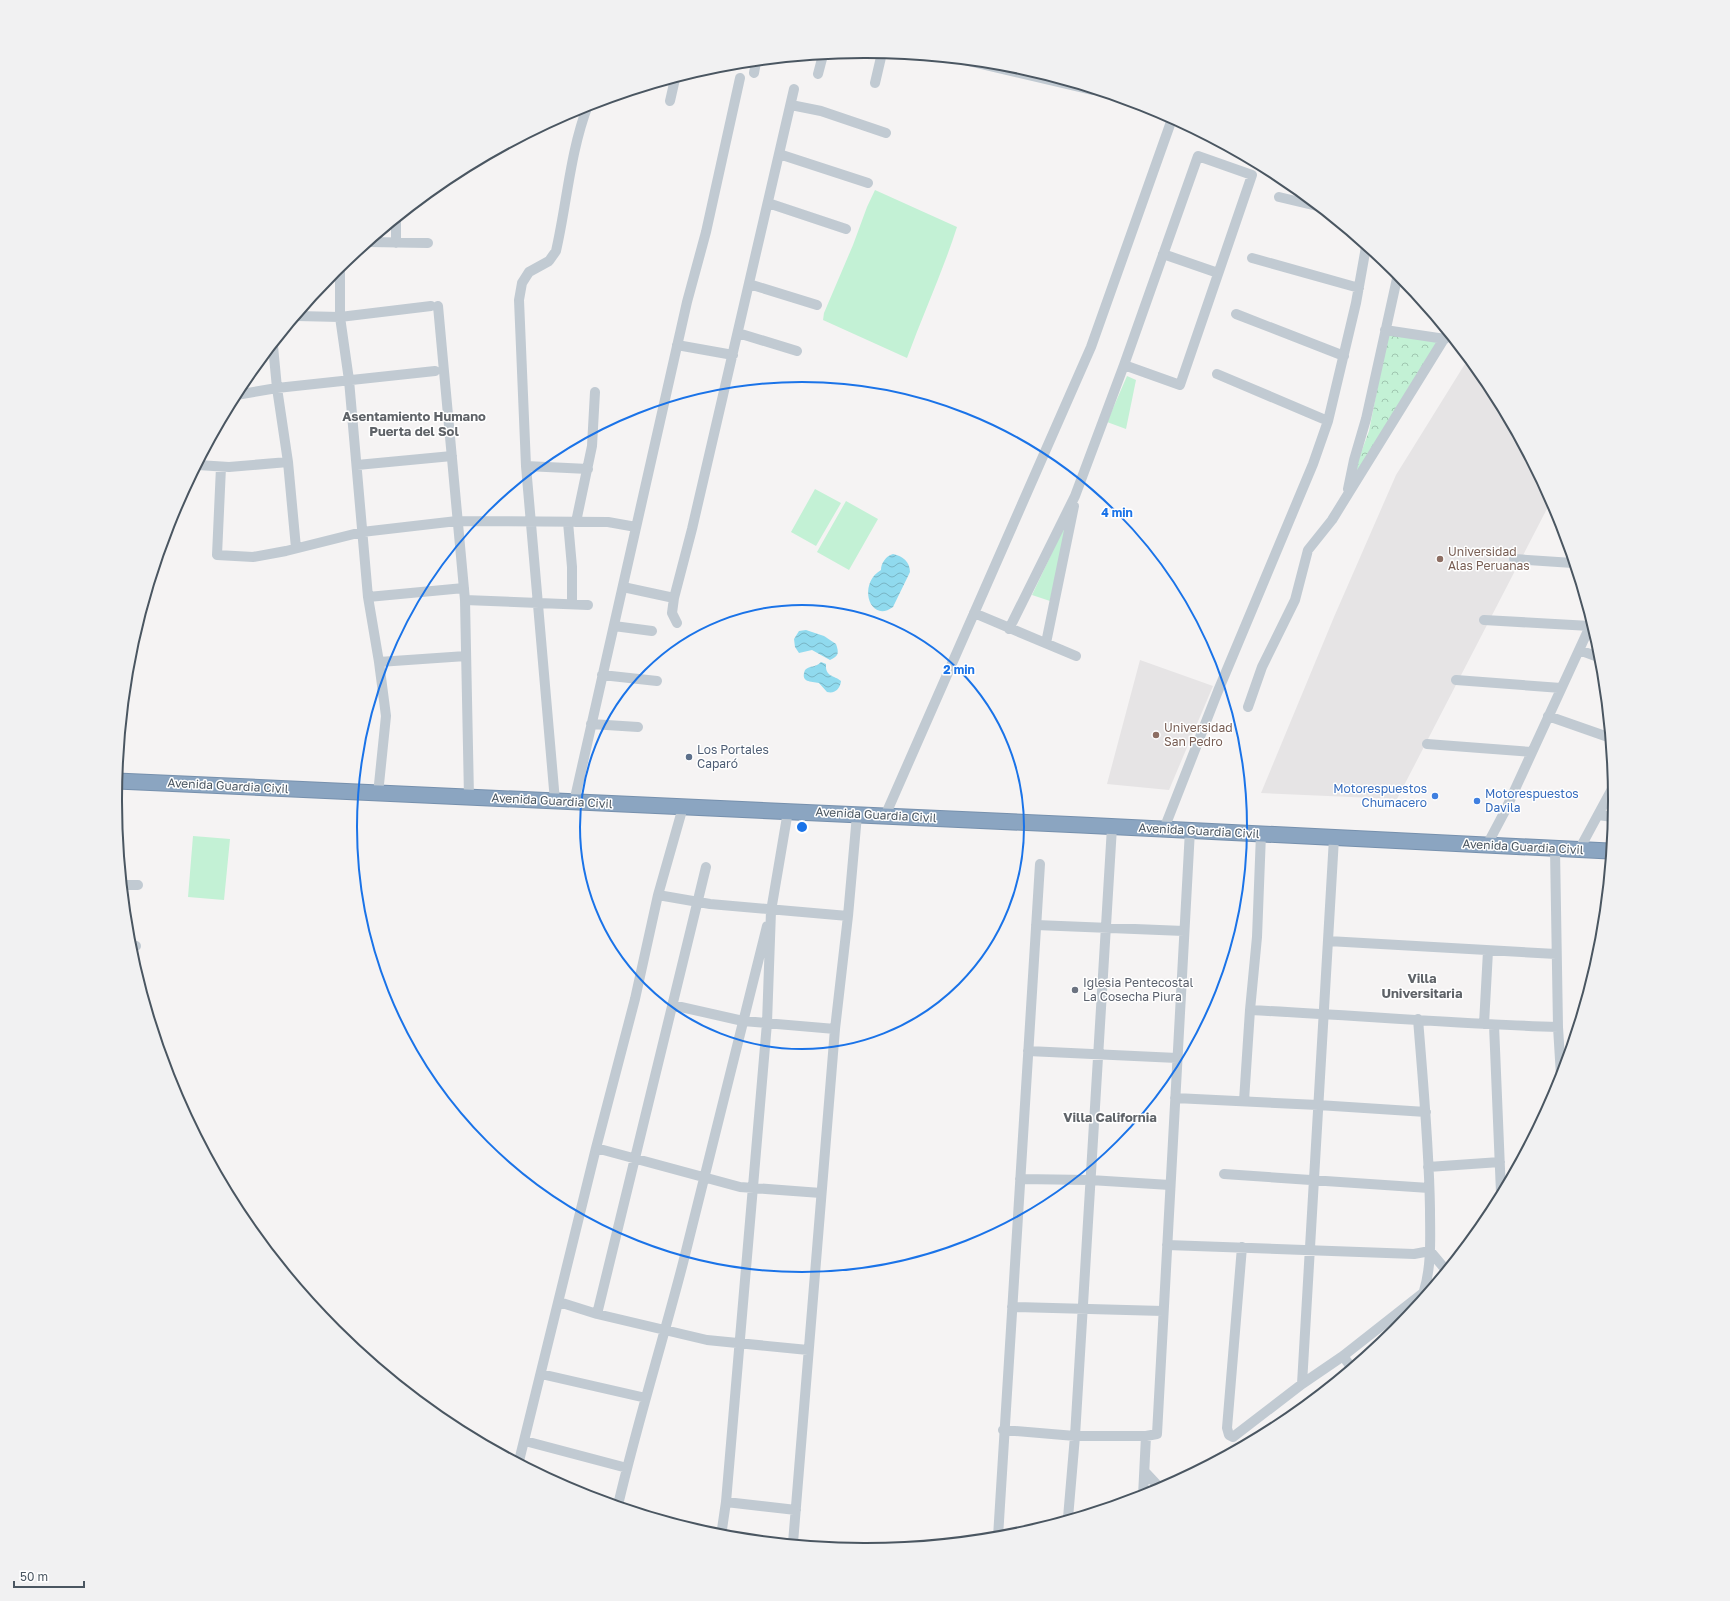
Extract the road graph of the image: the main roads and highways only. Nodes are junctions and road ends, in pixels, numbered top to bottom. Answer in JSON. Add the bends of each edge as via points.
{"nodes":[{"id":1,"x":123,"y":781,"type":"edge"},
{"id":2,"x":1606,"y":851,"type":"edge"}],
"edges":[{"from":1,"to":2,"type":"highway","name":"Avenida Guardia Civil"}]}
